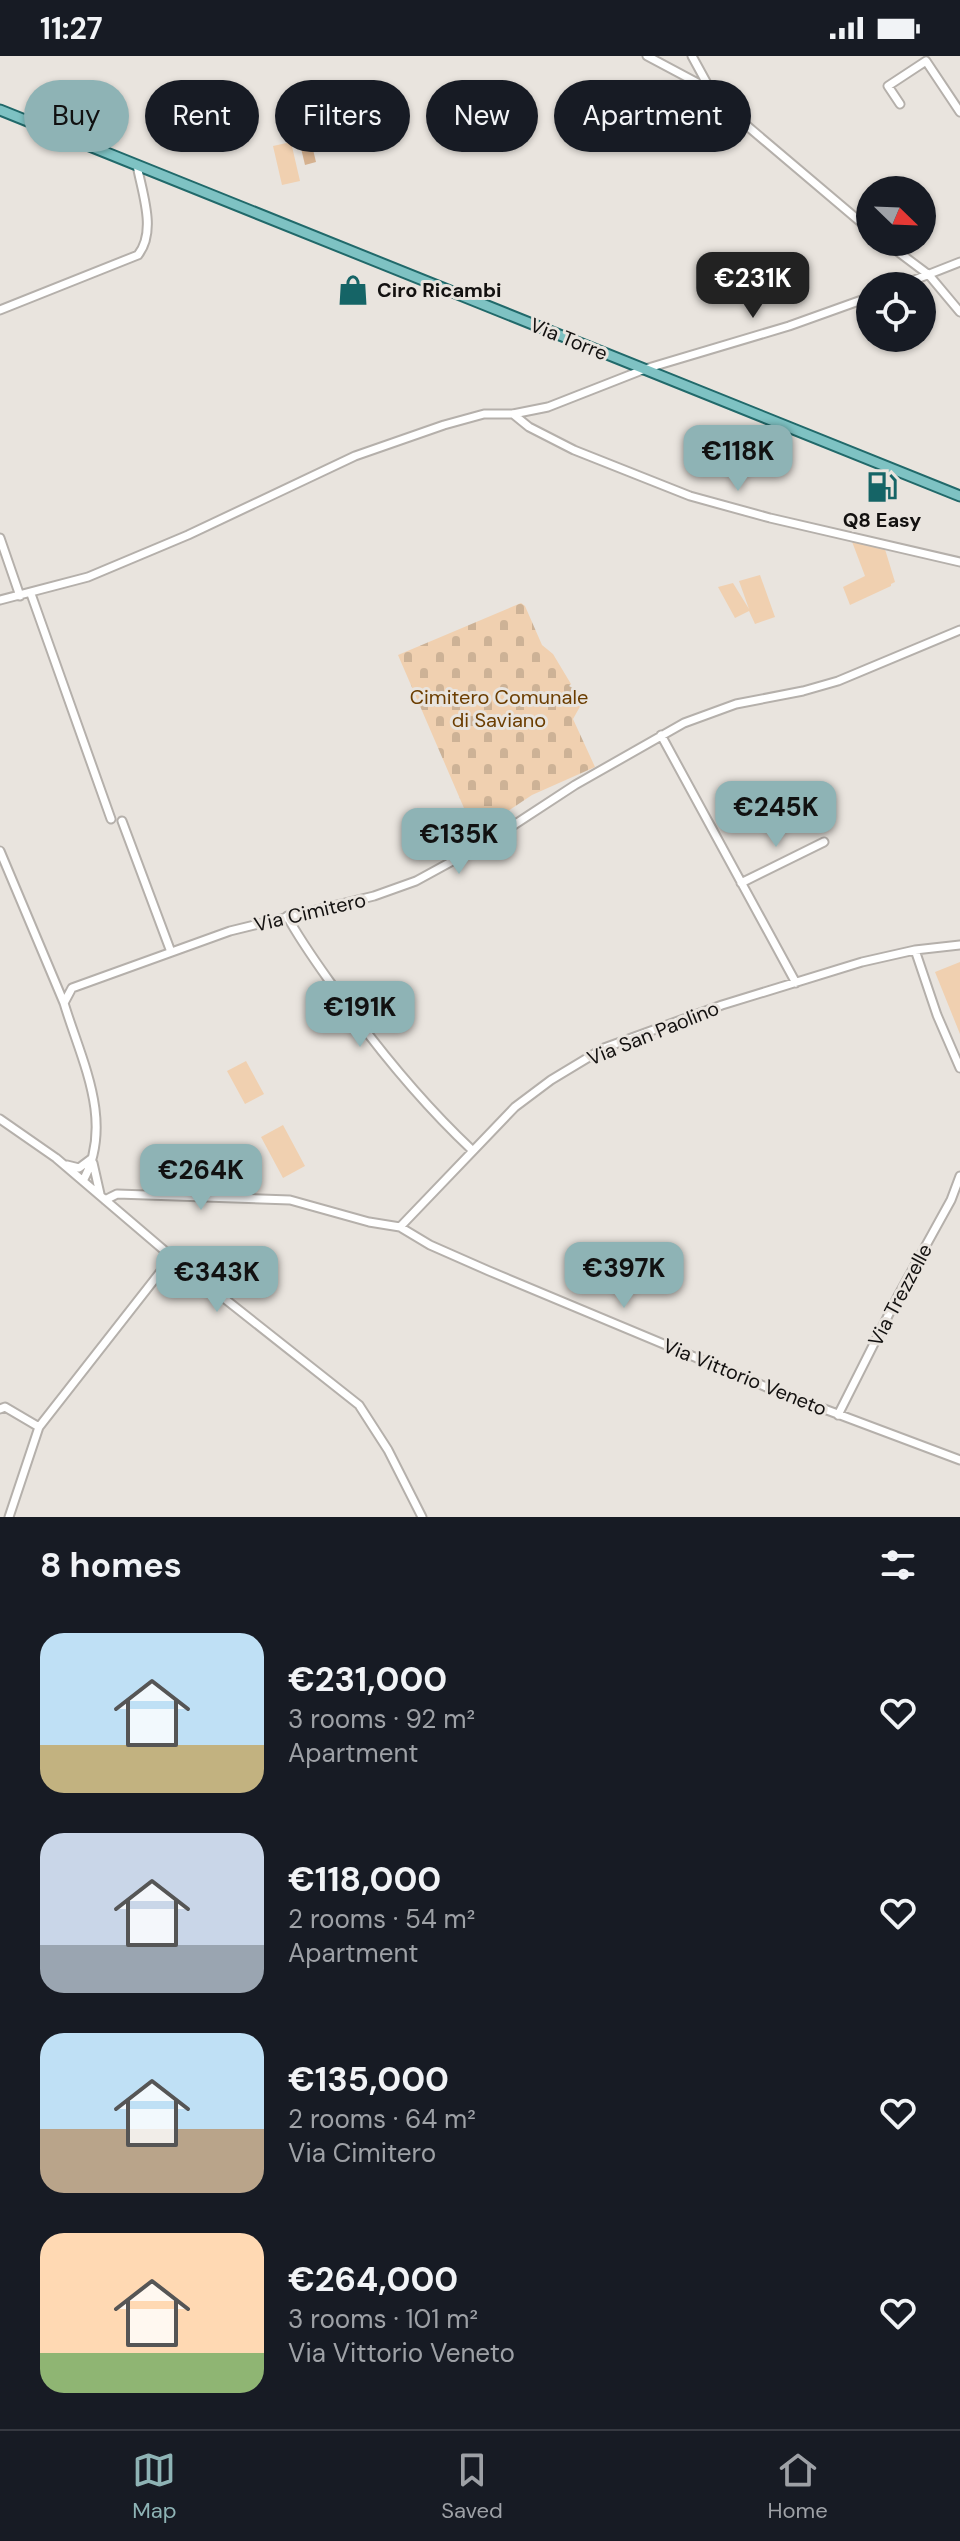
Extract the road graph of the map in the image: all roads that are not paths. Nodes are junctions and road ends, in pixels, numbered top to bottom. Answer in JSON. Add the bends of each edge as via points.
{"nodes":[{"id":1,"x":647,"y":56,"type":"edge"},
{"id":2,"x":692,"y":56,"type":"edge"},
{"id":3,"x":693,"y":80,"type":"edge"},
{"id":4,"x":705,"y":80,"type":"edge"},
{"id":5,"x":900,"y":104,"type":"dead end"},
{"id":6,"x":0,"y":110,"type":"edge"},
{"id":7,"x":960,"y":112,"type":"edge"},
{"id":8,"x":751,"y":129,"type":"edge"},
{"id":9,"x":137,"y":165,"type":"junction"},
{"id":10,"x":856,"y":218,"type":"edge"},
{"id":11,"x":904,"y":256,"type":"edge"},
{"id":12,"x":960,"y":262,"type":"edge"},
{"id":13,"x":925,"y":272,"type":"edge"},
{"id":14,"x":936,"y":272,"type":"edge"},
{"id":15,"x":936,"y":283,"type":"edge"},
{"id":16,"x":856,"y":302,"type":"edge"},
{"id":17,"x":0,"y":310,"type":"edge"},
{"id":18,"x":960,"y":312,"type":"edge"},
{"id":19,"x":645,"y":369,"type":"junction"},
{"id":20,"x":513,"y":414,"type":"junction"},
{"id":21,"x":960,"y":496,"type":"edge"},
{"id":22,"x":0,"y":538,"type":"edge"},
{"id":23,"x":960,"y":562,"type":"edge"},
{"id":24,"x":31,"y":594,"type":"junction"},
{"id":25,"x":20,"y":596,"type":"junction"},
{"id":26,"x":0,"y":600,"type":"edge"},
{"id":27,"x":960,"y":630,"type":"edge"},
{"id":28,"x":661,"y":735,"type":"junction"},
{"id":29,"x":111,"y":819,"type":"dead end"},
{"id":30,"x":122,"y":821,"type":"dead end"},
{"id":31,"x":824,"y":842,"type":"dead end"},
{"id":32,"x":0,"y":851,"type":"edge"},
{"id":33,"x":741,"y":883,"type":"junction"},
{"id":34,"x":287,"y":916,"type":"junction"},
{"id":35,"x":960,"y":945,"type":"edge"},
{"id":36,"x":915,"y":950,"type":"junction"},
{"id":37,"x":171,"y":952,"type":"junction"},
{"id":38,"x":796,"y":983,"type":"junction"},
{"id":39,"x":64,"y":1003,"type":"junction"},
{"id":40,"x":960,"y":1068,"type":"edge"},
{"id":41,"x":0,"y":1119,"type":"edge"},
{"id":42,"x":472,"y":1150,"type":"junction"},
{"id":43,"x":92,"y":1157,"type":"junction"},
{"id":44,"x":63,"y":1164,"type":"junction"},
{"id":45,"x":960,"y":1176,"type":"edge"},
{"id":46,"x":83,"y":1181,"type":"junction"},
{"id":47,"x":103,"y":1198,"type":"junction"},
{"id":48,"x":400,"y":1227,"type":"junction"},
{"id":49,"x":172,"y":1257,"type":"junction"},
{"id":50,"x":0,"y":1409,"type":"edge"},
{"id":51,"x":838,"y":1415,"type":"junction"},
{"id":52,"x":39,"y":1427,"type":"junction"},
{"id":53,"x":960,"y":1460,"type":"edge"},
{"id":54,"x":9,"y":1517,"type":"edge"},
{"id":55,"x":422,"y":1517,"type":"edge"}],
"edges":[{"from":1,"to":3,"type":"street"},
{"from":2,"to":4,"type":"street"},
{"from":5,"to":7,"type":"street","via":[[888,86],[925,61]]},
{"from":6,"to":9,"type":"main road","name":"Via Torre"},
{"from":8,"to":10,"type":"street"},
{"from":9,"to":17,"type":"street","via":[[148,227],[148,239],[138,255]]},
{"from":9,"to":19,"type":"main road","name":"Via Torre"},
{"from":11,"to":13,"type":"street"},
{"from":12,"to":14,"type":"street"},
{"from":15,"to":18,"type":"street"},
{"from":16,"to":19,"type":"street"},
{"from":19,"to":20,"type":"street","via":[[548,407]]},
{"from":19,"to":21,"type":"main road","name":"Via Torre"},
{"from":20,"to":23,"type":"street","via":[[574,450],[690,496]]},
{"from":20,"to":24,"type":"street","via":[[484,414],[355,456],[139,557]]},
{"from":22,"to":25,"type":"street"},
{"from":24,"to":25,"type":"street"},
{"from":24,"to":29,"type":"street"},
{"from":25,"to":26,"type":"street"},
{"from":27,"to":28,"type":"street","name":"Via Cimitero","via":[[838,681],[709,712]]},
{"from":28,"to":33,"type":"street"},
{"from":28,"to":34,"type":"street","name":"Via Cimitero","via":[[416,881]]},
{"from":30,"to":37,"type":"street"},
{"from":31,"to":33,"type":"street"},
{"from":32,"to":39,"type":"street"},
{"from":33,"to":38,"type":"street"},
{"from":34,"to":37,"type":"street","name":"Via Cimitero"},
{"from":34,"to":42,"type":"street","via":[[383,1054]]},
{"from":35,"to":36,"type":"street","name":"Via San Paolino"},
{"from":36,"to":38,"type":"street","name":"Via San Paolino"},
{"from":36,"to":40,"type":"street"},
{"from":37,"to":39,"type":"street","name":"Via Cimitero","via":[[72,988]]},
{"from":38,"to":42,"type":"street","name":"Via San Paolino","via":[[604,1048],[515,1107]]},
{"from":39,"to":43,"type":"street","via":[[93,1089]]},
{"from":41,"to":44,"type":"street"},
{"from":42,"to":48,"type":"street","name":"Via San Paolino"},
{"from":43,"to":44,"type":"street","via":[[79,1168]]},
{"from":43,"to":46,"type":"street"},
{"from":43,"to":47,"type":"street"},
{"from":44,"to":46,"type":"street"},
{"from":45,"to":51,"type":"street","name":"Via Trezzelle"},
{"from":46,"to":47,"type":"street"},
{"from":47,"to":48,"type":"street","name":"Via Vittorio Veneto","via":[[117,1194],[290,1200]]},
{"from":47,"to":49,"type":"street"},
{"from":48,"to":51,"type":"street","name":"Via Vittorio Veneto","via":[[489,1271]]},
{"from":49,"to":52,"type":"street"},
{"from":49,"to":55,"type":"street","via":[[359,1405]]},
{"from":50,"to":52,"type":"street"},
{"from":51,"to":53,"type":"street","name":"Via Vittorio Veneto"},
{"from":52,"to":54,"type":"street"}]}
